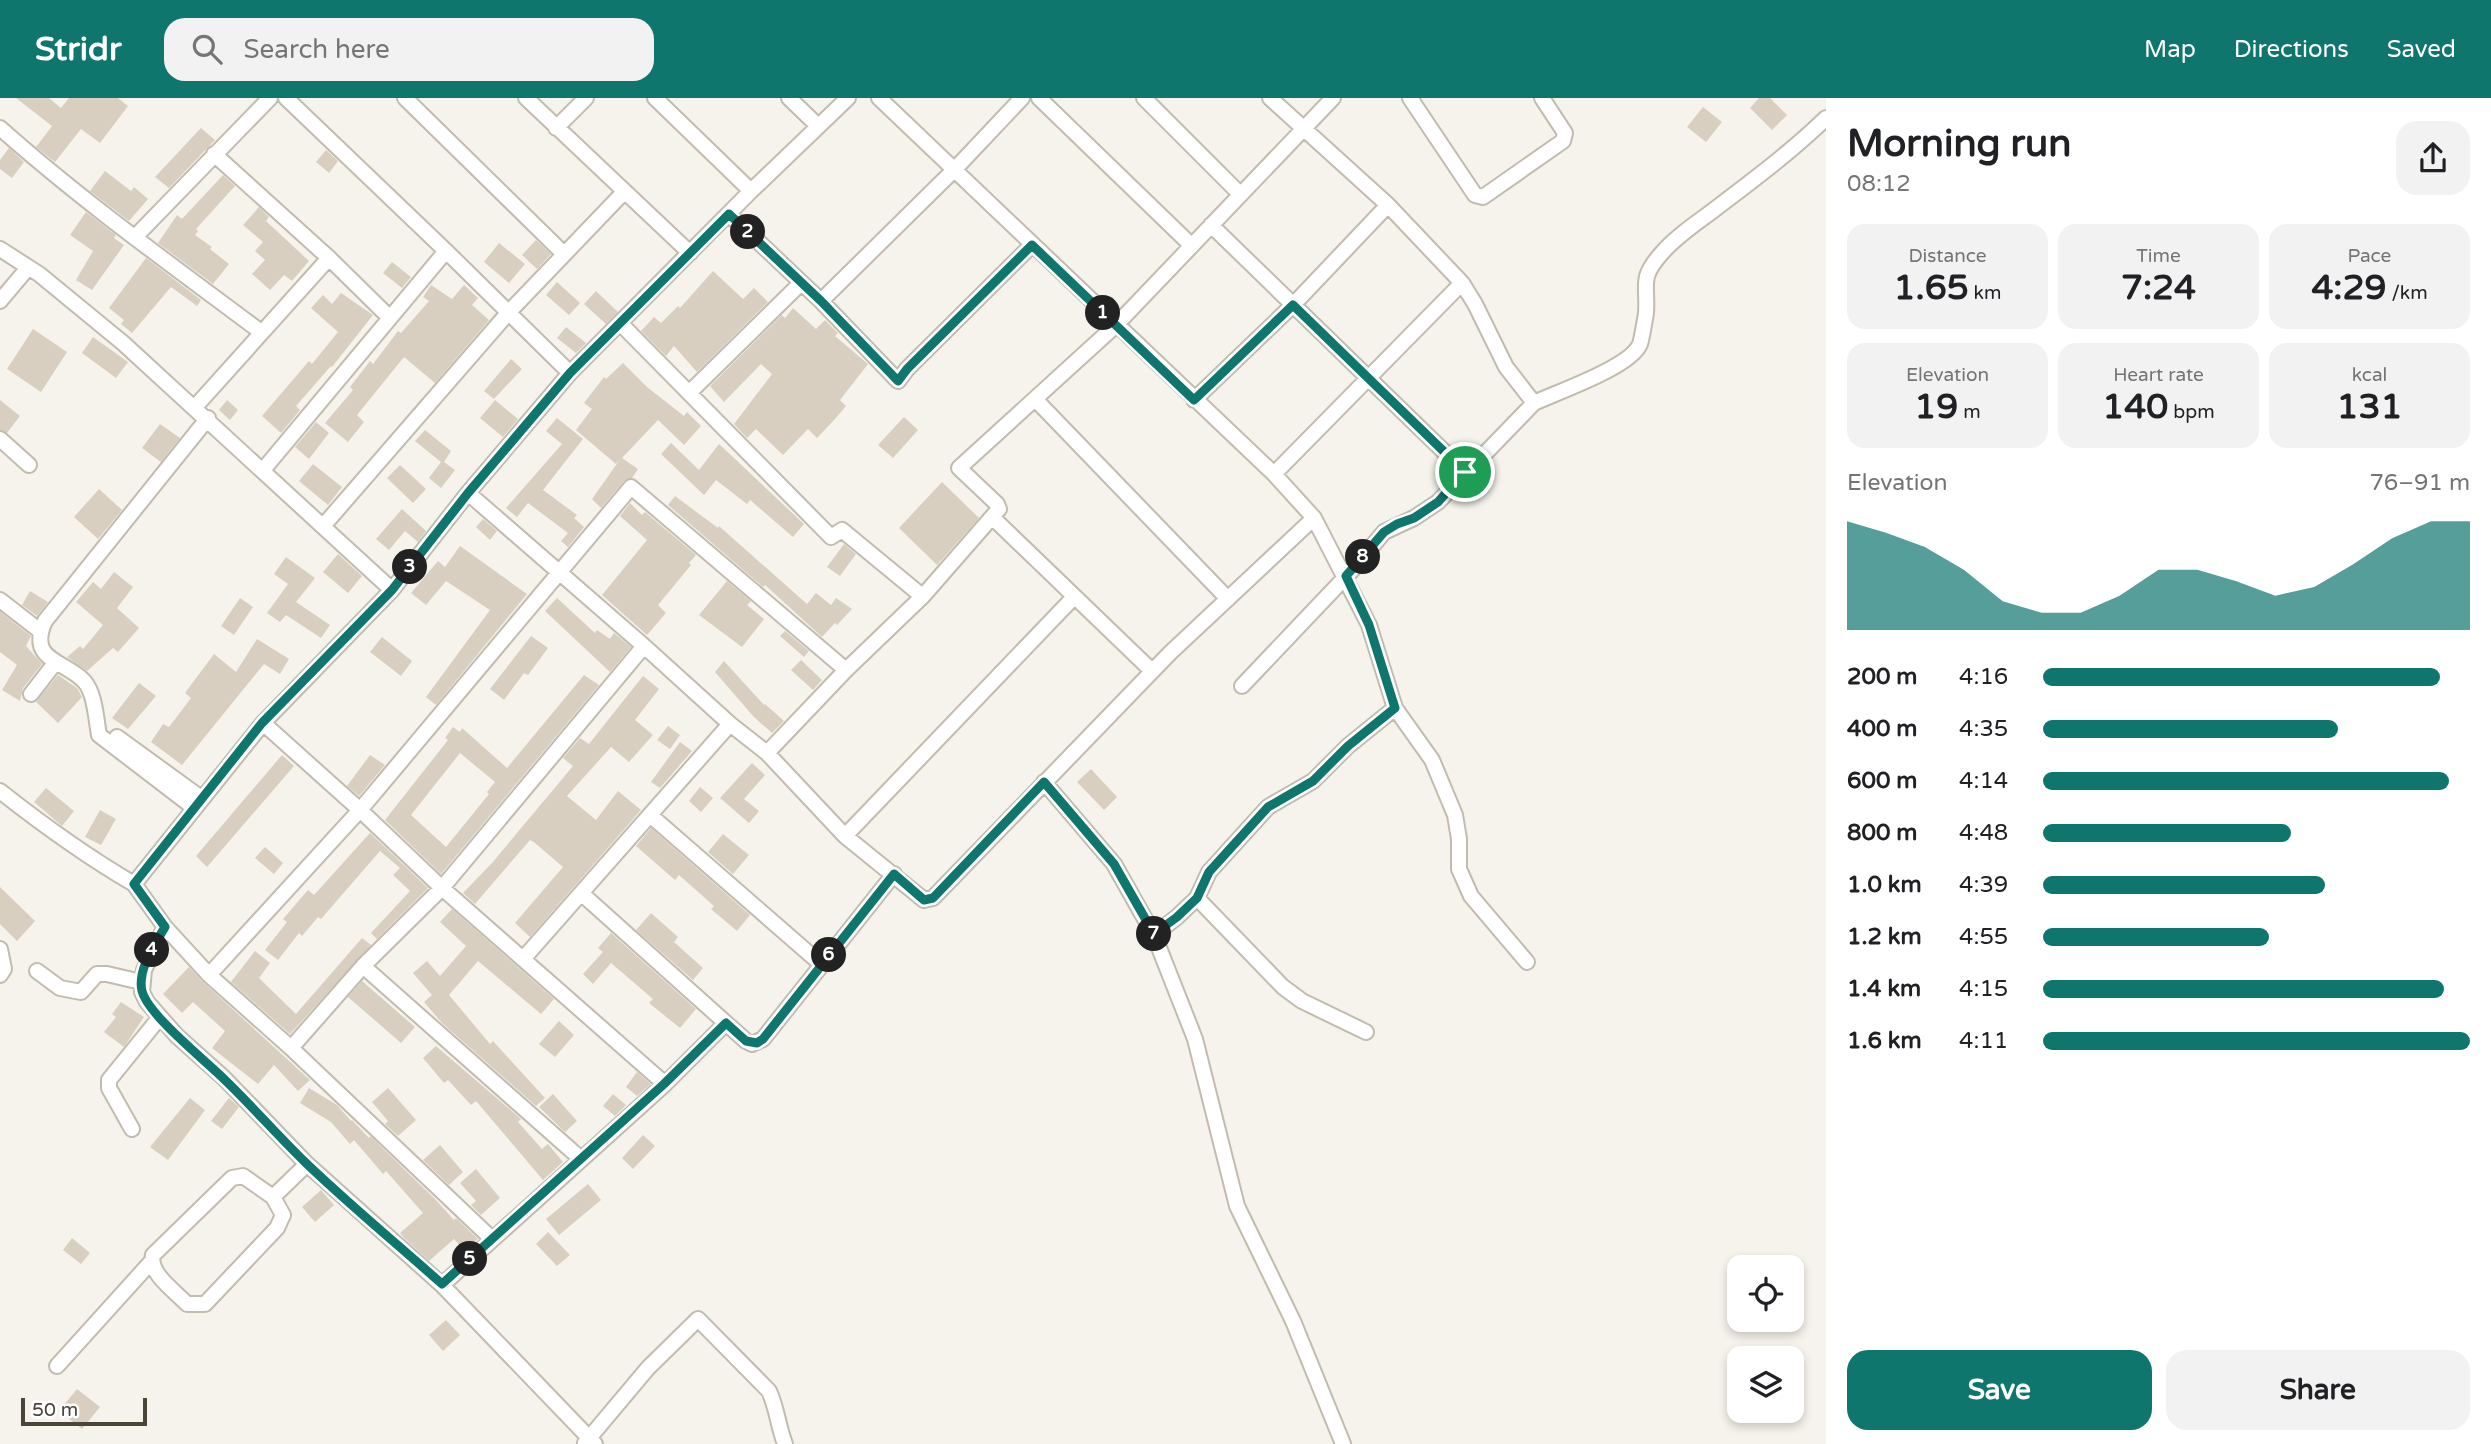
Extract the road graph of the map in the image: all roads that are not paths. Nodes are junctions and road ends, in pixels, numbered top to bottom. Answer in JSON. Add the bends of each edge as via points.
{"nodes":[{"id":1,"x":270,"y":98,"type":"edge"},
{"id":2,"x":286,"y":98,"type":"edge"},
{"id":3,"x":405,"y":98,"type":"edge"},
{"id":4,"x":526,"y":98,"type":"edge"},
{"id":5,"x":586,"y":98,"type":"edge"},
{"id":6,"x":655,"y":98,"type":"edge"},
{"id":7,"x":789,"y":98,"type":"edge"},
{"id":8,"x":848,"y":98,"type":"edge"},
{"id":9,"x":879,"y":98,"type":"edge"},
{"id":10,"x":1022,"y":98,"type":"edge"},
{"id":11,"x":1039,"y":98,"type":"edge"},
{"id":12,"x":1144,"y":98,"type":"edge"},
{"id":13,"x":1270,"y":98,"type":"edge"},
{"id":14,"x":1333,"y":98,"type":"edge"},
{"id":15,"x":1409,"y":98,"type":"edge"},
{"id":16,"x":1542,"y":98,"type":"edge"},
{"id":17,"x":1826,"y":118,"type":"edge"},
{"id":18,"x":818,"y":127,"type":"junction"},
{"id":19,"x":0,"y":128,"type":"edge"},
{"id":20,"x":556,"y":128,"type":"junction"},
{"id":21,"x":1303,"y":129,"type":"junction"},
{"id":22,"x":214,"y":154,"type":"junction"},
{"id":23,"x":955,"y":169,"type":"junction"},
{"id":24,"x":751,"y":191,"type":"junction"},
{"id":25,"x":624,"y":192,"type":"junction"},
{"id":26,"x":1240,"y":194,"type":"junction"},
{"id":27,"x":1388,"y":205,"type":"junction"},
{"id":28,"x":729,"y":214,"type":"junction"},
{"id":29,"x":1210,"y":225,"type":"junction"},
{"id":30,"x":135,"y":237,"type":"junction"},
{"id":31,"x":1032,"y":245,"type":"junction"},
{"id":32,"x":1191,"y":245,"type":"junction"},
{"id":33,"x":0,"y":249,"type":"edge"},
{"id":34,"x":446,"y":251,"type":"junction"},
{"id":35,"x":690,"y":253,"type":"junction"},
{"id":36,"x":564,"y":254,"type":"junction"},
{"id":37,"x":329,"y":258,"type":"junction"},
{"id":38,"x":27,"y":269,"type":"junction"},
{"id":39,"x":801,"y":283,"type":"junction"},
{"id":40,"x":1462,"y":283,"type":"junction"},
{"id":41,"x":0,"y":301,"type":"edge"},
{"id":42,"x":821,"y":301,"type":"junction"},
{"id":43,"x":1293,"y":305,"type":"junction"},
{"id":44,"x":508,"y":313,"type":"junction"},
{"id":45,"x":389,"y":317,"type":"junction"},
{"id":46,"x":620,"y":323,"type":"junction"},
{"id":47,"x":1116,"y":325,"type":"junction"},
{"id":48,"x":261,"y":332,"type":"junction"},
{"id":49,"x":570,"y":373,"type":"junction"},
{"id":50,"x":1368,"y":379,"type":"junction"},
{"id":51,"x":690,"y":392,"type":"junction"},
{"id":52,"x":1035,"y":399,"type":"junction"},
{"id":53,"x":1194,"y":400,"type":"junction"},
{"id":54,"x":1534,"y":403,"type":"junction"},
{"id":55,"x":195,"y":407,"type":"junction"},
{"id":56,"x":208,"y":418,"type":"junction"},
{"id":57,"x":0,"y":439,"type":"edge"},
{"id":58,"x":29,"y":465,"type":"dead end"},
{"id":59,"x":263,"y":470,"type":"junction"},
{"id":60,"x":1465,"y":472,"type":"junction"},
{"id":61,"x":1274,"y":474,"type":"junction"},
{"id":62,"x":468,"y":493,"type":"junction"},
{"id":63,"x":992,"y":517,"type":"junction"},
{"id":64,"x":1314,"y":518,"type":"junction"},
{"id":65,"x":324,"y":525,"type":"junction"},
{"id":66,"x":558,"y":572,"type":"junction"},
{"id":67,"x":1346,"y":576,"type":"junction"},
{"id":68,"x":392,"y":590,"type":"junction"},
{"id":69,"x":922,"y":596,"type":"junction"},
{"id":70,"x":1074,"y":597,"type":"junction"},
{"id":71,"x":1227,"y":599,"type":"junction"},
{"id":72,"x":0,"y":600,"type":"edge"},
{"id":73,"x":40,"y":631,"type":"junction"},
{"id":74,"x":644,"y":646,"type":"junction"},
{"id":75,"x":55,"y":663,"type":"junction"},
{"id":76,"x":846,"y":670,"type":"junction"},
{"id":77,"x":1152,"y":671,"type":"junction"},
{"id":78,"x":1242,"y":686,"type":"dead end"},
{"id":79,"x":31,"y":694,"type":"dead end"},
{"id":80,"x":1395,"y":708,"type":"junction"},
{"id":81,"x":262,"y":723,"type":"junction"},
{"id":82,"x":730,"y":724,"type":"junction"},
{"id":83,"x":767,"y":753,"type":"junction"},
{"id":84,"x":1044,"y":782,"type":"junction"},
{"id":85,"x":0,"y":790,"type":"edge"},
{"id":86,"x":197,"y":803,"type":"junction"},
{"id":87,"x":360,"y":810,"type":"junction"},
{"id":88,"x":650,"y":815,"type":"junction"},
{"id":89,"x":845,"y":836,"type":"junction"},
{"id":90,"x":894,"y":874,"type":"junction"},
{"id":91,"x":134,"y":884,"type":"junction"},
{"id":92,"x":442,"y":887,"type":"junction"},
{"id":93,"x":581,"y":893,"type":"junction"},
{"id":94,"x":1197,"y":898,"type":"junction"},
{"id":95,"x":165,"y":927,"type":"junction"},
{"id":96,"x":1154,"y":934,"type":"junction"},
{"id":97,"x":0,"y":950,"type":"edge"},
{"id":98,"x":523,"y":959,"type":"junction"},
{"id":99,"x":1527,"y":962,"type":"dead end"},
{"id":100,"x":821,"y":964,"type":"junction"},
{"id":101,"x":363,"y":966,"type":"junction"},
{"id":102,"x":37,"y":971,"type":"dead end"},
{"id":103,"x":0,"y":975,"type":"edge"},
{"id":104,"x":209,"y":975,"type":"junction"},
{"id":105,"x":141,"y":982,"type":"junction"},
{"id":106,"x":160,"y":1017,"type":"junction"},
{"id":107,"x":726,"y":1023,"type":"junction"},
{"id":108,"x":1366,"y":1032,"type":"dead end"},
{"id":109,"x":291,"y":1048,"type":"junction"},
{"id":110,"x":664,"y":1084,"type":"junction"},
{"id":111,"x":132,"y":1129,"type":"dead end"},
{"id":112,"x":581,"y":1159,"type":"junction"},
{"id":113,"x":307,"y":1164,"type":"junction"},
{"id":114,"x":273,"y":1197,"type":"junction"},
{"id":115,"x":492,"y":1238,"type":"junction"},
{"id":116,"x":151,"y":1262,"type":"junction"},
{"id":117,"x":442,"y":1284,"type":"junction"},
{"id":118,"x":57,"y":1366,"type":"dead end"},
{"id":119,"x":589,"y":1442,"type":"edge"},
{"id":120,"x":785,"y":1444,"type":"edge"},
{"id":121,"x":1343,"y":1444,"type":"edge"}],
"edges":[{"from":1,"to":22,"type":"street"},
{"from":2,"to":34,"type":"street"},
{"from":3,"to":36,"type":"street"},
{"from":4,"to":20,"type":"street"},
{"from":5,"to":20,"type":"street"},
{"from":6,"to":24,"type":"street"},
{"from":7,"to":18,"type":"street"},
{"from":8,"to":18,"type":"street"},
{"from":9,"to":23,"type":"street"},
{"from":10,"to":23,"type":"street"},
{"from":11,"to":32,"type":"street"},
{"from":12,"to":26,"type":"street"},
{"from":13,"to":21,"type":"street"},
{"from":14,"to":21,"type":"street"},
{"from":15,"to":16,"type":"street","via":[[1479,197],[1563,141],[1564,133]]},
{"from":17,"to":54,"type":"street","via":[[1661,254],[1644,283],[1646,313],[1640,344],[1633,354],[1611,369]]},
{"from":18,"to":24,"type":"street"},
{"from":19,"to":30,"type":"street"},
{"from":20,"to":25,"type":"street"},
{"from":21,"to":26,"type":"street"},
{"from":21,"to":27,"type":"street"},
{"from":22,"to":30,"type":"street"},
{"from":22,"to":37,"type":"street"},
{"from":23,"to":31,"type":"street"},
{"from":23,"to":42,"type":"street"},
{"from":24,"to":28,"type":"street"},
{"from":25,"to":35,"type":"street"},
{"from":25,"to":36,"type":"street"},
{"from":26,"to":29,"type":"street"},
{"from":27,"to":40,"type":"street"},
{"from":27,"to":43,"type":"street"},
{"from":28,"to":35,"type":"street"},
{"from":28,"to":39,"type":"street"},
{"from":29,"to":32,"type":"street"},
{"from":29,"to":43,"type":"street"},
{"from":30,"to":48,"type":"street"},
{"from":31,"to":42,"type":"street","via":[[898,381]]},
{"from":31,"to":47,"type":"street"},
{"from":32,"to":47,"type":"street"},
{"from":33,"to":38,"type":"street"},
{"from":34,"to":44,"type":"street"},
{"from":34,"to":45,"type":"street"},
{"from":35,"to":46,"type":"street"},
{"from":36,"to":44,"type":"street"},
{"from":37,"to":45,"type":"street"},
{"from":37,"to":48,"type":"street"},
{"from":38,"to":41,"type":"street"},
{"from":38,"to":55,"type":"street","via":[[76,303]]},
{"from":39,"to":42,"type":"street"},
{"from":39,"to":51,"type":"street"},
{"from":40,"to":50,"type":"street"},
{"from":40,"to":54,"type":"street","via":[[1506,367]]},
{"from":43,"to":50,"type":"street"},
{"from":43,"to":53,"type":"street"},
{"from":44,"to":49,"type":"street"},
{"from":44,"to":65,"type":"street"},
{"from":45,"to":59,"type":"street"},
{"from":46,"to":49,"type":"street"},
{"from":46,"to":51,"type":"street"},
{"from":47,"to":52,"type":"street"},
{"from":47,"to":53,"type":"street"},
{"from":48,"to":55,"type":"street"},
{"from":49,"to":62,"type":"street"},
{"from":50,"to":60,"type":"street"},
{"from":50,"to":61,"type":"street"},
{"from":51,"to":69,"type":"street","via":[[831,537],[842,530]]},
{"from":52,"to":63,"type":"street","via":[[959,468],[997,504],[999,509]]},
{"from":52,"to":71,"type":"street"},
{"from":53,"to":61,"type":"street"},
{"from":54,"to":60,"type":"street"},
{"from":55,"to":56,"type":"street"},
{"from":56,"to":59,"type":"street"},
{"from":56,"to":73,"type":"street"},
{"from":57,"to":58,"type":"street"},
{"from":59,"to":65,"type":"street"},
{"from":60,"to":67,"type":"street","via":[[1438,502],[1384,532]]},
{"from":61,"to":64,"type":"street"},
{"from":62,"to":66,"type":"street"},
{"from":62,"to":68,"type":"street"},
{"from":63,"to":69,"type":"street"},
{"from":63,"to":70,"type":"street"},
{"from":64,"to":67,"type":"street"},
{"from":64,"to":71,"type":"street"},
{"from":65,"to":68,"type":"street"},
{"from":66,"to":74,"type":"street"},
{"from":66,"to":76,"type":"street","via":[[631,487]]},
{"from":66,"to":87,"type":"street"},
{"from":67,"to":78,"type":"street"},
{"from":67,"to":80,"type":"street","via":[[1369,625]]},
{"from":68,"to":81,"type":"street"},
{"from":69,"to":76,"type":"street"},
{"from":70,"to":77,"type":"street"},
{"from":70,"to":89,"type":"street"},
{"from":71,"to":77,"type":"street"},
{"from":72,"to":73,"type":"street"},
{"from":73,"to":75,"type":"street","via":[[41,649]]},
{"from":74,"to":82,"type":"street"},
{"from":74,"to":92,"type":"street"},
{"from":75,"to":79,"type":"street"},
{"from":75,"to":86,"type":"street","via":[[84,681],[98,727],[120,739]]},
{"from":76,"to":83,"type":"street"},
{"from":77,"to":84,"type":"street"},
{"from":80,"to":94,"type":"street","via":[[1313,781],[1268,807],[1209,872]]},
{"from":80,"to":99,"type":"street","via":[[1432,761],[1455,815],[1459,869],[1471,896]]},
{"from":81,"to":86,"type":"street"},
{"from":81,"to":87,"type":"street"},
{"from":82,"to":83,"type":"street"},
{"from":82,"to":88,"type":"street"},
{"from":83,"to":89,"type":"street"},
{"from":84,"to":90,"type":"street","via":[[933,898],[924,900]]},
{"from":84,"to":96,"type":"street","via":[[1114,864]]},
{"from":85,"to":91,"type":"street","via":[[76,849]]},
{"from":86,"to":91,"type":"street"},
{"from":87,"to":92,"type":"street"},
{"from":87,"to":104,"type":"street"},
{"from":88,"to":93,"type":"street"},
{"from":88,"to":100,"type":"street"},
{"from":89,"to":90,"type":"street"},
{"from":90,"to":100,"type":"street"},
{"from":91,"to":95,"type":"street"},
{"from":92,"to":98,"type":"street"},
{"from":92,"to":101,"type":"street"},
{"from":93,"to":98,"type":"street"},
{"from":93,"to":107,"type":"street"},
{"from":94,"to":96,"type":"street"},
{"from":94,"to":108,"type":"street","via":[[1283,987]]},
{"from":95,"to":104,"type":"street"},
{"from":95,"to":105,"type":"street"},
{"from":96,"to":121,"type":"street","via":[[1195,1039],[1237,1206],[1293,1321]]},
{"from":97,"to":103,"type":"street","via":[[4,969]]},
{"from":98,"to":110,"type":"street"},
{"from":100,"to":107,"type":"street","via":[[757,1043],[746,1041]]},
{"from":101,"to":109,"type":"street"},
{"from":101,"to":112,"type":"street"},
{"from":102,"to":105,"type":"street","via":[[60,988],[81,992],[97,974]]},
{"from":104,"to":109,"type":"street"},
{"from":105,"to":106,"type":"street","via":[[147,1002]]},
{"from":106,"to":111,"type":"street","via":[[108,1080]]},
{"from":106,"to":113,"type":"street"},
{"from":107,"to":110,"type":"street"},
{"from":109,"to":115,"type":"street"},
{"from":110,"to":112,"type":"street"},
{"from":112,"to":115,"type":"street"},
{"from":113,"to":114,"type":"street"},
{"from":113,"to":117,"type":"street"},
{"from":114,"to":116,"type":"street","via":[[243,1176],[232,1178]]},
{"from":114,"to":116,"type":"street","via":[[283,1216],[277,1228],[205,1304],[187,1304]]},
{"from":115,"to":117,"type":"street"},
{"from":116,"to":118,"type":"street"},
{"from":117,"to":119,"type":"street"},
{"from":119,"to":120,"type":"street","via":[[648,1368],[698,1319],[769,1391]]}]}
